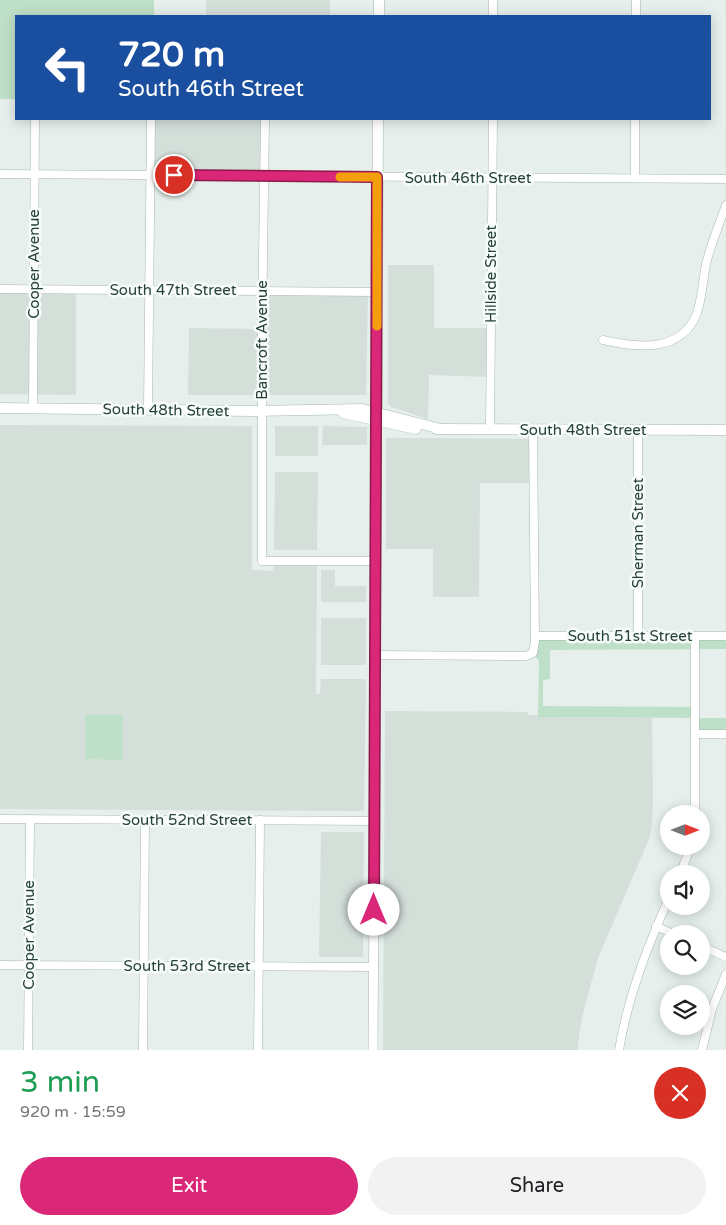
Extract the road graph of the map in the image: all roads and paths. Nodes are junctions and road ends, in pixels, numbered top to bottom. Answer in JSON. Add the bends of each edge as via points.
{"nodes":[{"id":1,"x":379,"y":0,"type":"edge"},
{"id":2,"x":494,"y":0,"type":"edge"},
{"id":3,"x":636,"y":0,"type":"edge"},
{"id":4,"x":379,"y":15,"type":"edge"},
{"id":5,"x":493,"y":15,"type":"edge"},
{"id":6,"x":636,"y":15,"type":"edge"},
{"id":7,"x":35,"y":120,"type":"edge"},
{"id":8,"x":150,"y":120,"type":"edge"},
{"id":9,"x":265,"y":120,"type":"edge"},
{"id":10,"x":378,"y":120,"type":"edge"},
{"id":11,"x":493,"y":120,"type":"edge"},
{"id":12,"x":635,"y":120,"type":"edge"},
{"id":13,"x":0,"y":174,"type":"edge"},
{"id":14,"x":34,"y":174,"type":"junction"},
{"id":15,"x":150,"y":175,"type":"junction"},
{"id":16,"x":263,"y":176,"type":"junction"},
{"id":17,"x":377,"y":177,"type":"junction"},
{"id":18,"x":491,"y":178,"type":"junction"},
{"id":19,"x":635,"y":178,"type":"junction"},
{"id":20,"x":726,"y":179,"type":"edge"},
{"id":21,"x":726,"y":205,"type":"edge"},
{"id":22,"x":0,"y":289,"type":"edge"},
{"id":23,"x":34,"y":290,"type":"junction"},
{"id":24,"x":149,"y":290,"type":"junction"},
{"id":25,"x":262,"y":291,"type":"junction"},
{"id":26,"x":377,"y":292,"type":"junction"},
{"id":27,"x":604,"y":340,"type":"dead end"},
{"id":28,"x":0,"y":408,"type":"edge"},
{"id":29,"x":33,"y":408,"type":"junction"},
{"id":30,"x":148,"y":409,"type":"junction"},
{"id":31,"x":262,"y":411,"type":"junction"},
{"id":32,"x":377,"y":416,"type":"junction"},
{"id":33,"x":490,"y":430,"type":"junction"},
{"id":34,"x":534,"y":430,"type":"junction"},
{"id":35,"x":638,"y":430,"type":"junction"},
{"id":36,"x":726,"y":430,"type":"edge"},
{"id":37,"x":376,"y":561,"type":"junction"},
{"id":38,"x":535,"y":636,"type":"junction"},
{"id":39,"x":638,"y":636,"type":"junction"},
{"id":40,"x":695,"y":636,"type":"junction"},
{"id":41,"x":726,"y":636,"type":"edge"},
{"id":42,"x":376,"y":655,"type":"junction"},
{"id":43,"x":695,"y":734,"type":"junction"},
{"id":44,"x":726,"y":734,"type":"edge"},
{"id":45,"x":695,"y":805,"type":"edge"},
{"id":46,"x":0,"y":819,"type":"edge"},
{"id":47,"x":30,"y":819,"type":"junction"},
{"id":48,"x":145,"y":820,"type":"junction"},
{"id":49,"x":260,"y":820,"type":"junction"},
{"id":50,"x":374,"y":821,"type":"junction"},
{"id":51,"x":661,"y":915,"type":"edge"},
{"id":52,"x":656,"y":926,"type":"junction"},
{"id":53,"x":660,"y":928,"type":"edge"},
{"id":54,"x":710,"y":950,"type":"edge"},
{"id":55,"x":726,"y":957,"type":"edge"},
{"id":56,"x":0,"y":965,"type":"edge"},
{"id":57,"x":28,"y":965,"type":"junction"},
{"id":58,"x":144,"y":966,"type":"junction"},
{"id":59,"x":259,"y":966,"type":"junction"},
{"id":60,"x":374,"y":967,"type":"junction"},
{"id":61,"x":726,"y":974,"type":"edge"},
{"id":62,"x":28,"y":1050,"type":"edge"},
{"id":63,"x":143,"y":1050,"type":"edge"},
{"id":64,"x":258,"y":1050,"type":"edge"},
{"id":65,"x":373,"y":1050,"type":"edge"},
{"id":66,"x":619,"y":1050,"type":"edge"},
{"id":67,"x":702,"y":1050,"type":"edge"}],
"edges":[{"from":1,"to":4,"type":"main road"},
{"from":2,"to":5,"type":"street"},
{"from":3,"to":6,"type":"street"},
{"from":7,"to":14,"type":"street","name":"Cooper Avenue"},
{"from":8,"to":15,"type":"street"},
{"from":9,"to":16,"type":"street","name":"Bancroft Avenue"},
{"from":10,"to":17,"type":"main road"},
{"from":11,"to":18,"type":"street","name":"Hillside Street"},
{"from":12,"to":19,"type":"street"},
{"from":13,"to":14,"type":"street","name":"South 46th Street"},
{"from":14,"to":15,"type":"street","name":"South 46th Street"},
{"from":14,"to":23,"type":"street","name":"Cooper Avenue"},
{"from":15,"to":16,"type":"street","name":"South 46th Street"},
{"from":15,"to":24,"type":"street"},
{"from":16,"to":17,"type":"street","name":"South 46th Street"},
{"from":16,"to":25,"type":"street","name":"Bancroft Avenue"},
{"from":17,"to":18,"type":"street","name":"South 46th Street"},
{"from":17,"to":26,"type":"main road"},
{"from":18,"to":19,"type":"street","name":"South 46th Street"},
{"from":18,"to":33,"type":"street","name":"Hillside Street"},
{"from":19,"to":20,"type":"street","name":"South 46th Street"},
{"from":21,"to":27,"type":"street","via":[[706,264],[697,314],[685,332],[670,343],[658,345],[630,345]]},
{"from":22,"to":23,"type":"street","name":"South 47th Street"},
{"from":23,"to":24,"type":"street","name":"South 47th Street"},
{"from":23,"to":29,"type":"street","name":"Cooper Avenue"},
{"from":24,"to":25,"type":"street","name":"South 47th Street"},
{"from":24,"to":30,"type":"street"},
{"from":25,"to":26,"type":"street","name":"South 47th Street"},
{"from":25,"to":31,"type":"street","name":"Bancroft Avenue"},
{"from":26,"to":32,"type":"main road"},
{"from":28,"to":29,"type":"main road","name":"South 48th Street"},
{"from":29,"to":30,"type":"main road","name":"South 48th Street"},
{"from":30,"to":31,"type":"main road","name":"South 48th Street"},
{"from":31,"to":32,"type":"main road","name":"South 48th Street","via":[[332,410]]},
{"from":31,"to":37,"type":"street","name":"Bancroft Avenue","via":[[262,561]]},
{"from":32,"to":33,"type":"main road","name":"South 48th Street","via":[[412,428]]},
{"from":32,"to":37,"type":"street"},
{"from":33,"to":34,"type":"main road","name":"South 48th Street"},
{"from":34,"to":35,"type":"main road","name":"South 48th Street"},
{"from":34,"to":38,"type":"street"},
{"from":35,"to":36,"type":"main road","name":"South 48th Street"},
{"from":35,"to":39,"type":"street","name":"Sherman Street"},
{"from":37,"to":42,"type":"street"},
{"from":38,"to":39,"type":"street","name":"South 51st Street"},
{"from":38,"to":42,"type":"street","via":[[533,653],[526,656]]},
{"from":39,"to":40,"type":"street","name":"South 51st Street"},
{"from":40,"to":41,"type":"street","name":"South 51st Street"},
{"from":40,"to":43,"type":"street"},
{"from":42,"to":50,"type":"street"},
{"from":43,"to":44,"type":"street"},
{"from":43,"to":45,"type":"street"},
{"from":46,"to":47,"type":"street","name":"South 52nd Street"},
{"from":47,"to":48,"type":"street","name":"South 52nd Street"},
{"from":47,"to":57,"type":"street","name":"Cooper Avenue"},
{"from":48,"to":49,"type":"street","name":"South 52nd Street"},
{"from":48,"to":58,"type":"street"},
{"from":49,"to":50,"type":"street","name":"South 52nd Street"},
{"from":49,"to":59,"type":"street"},
{"from":50,"to":60,"type":"street"},
{"from":51,"to":52,"type":"street"},
{"from":52,"to":53,"type":"street"},
{"from":52,"to":66,"type":"street","via":[[633,987]]},
{"from":54,"to":55,"type":"street"},
{"from":56,"to":57,"type":"street","name":"South 53rd Street"},
{"from":57,"to":58,"type":"street","name":"South 53rd Street"},
{"from":57,"to":62,"type":"street","name":"Cooper Avenue"},
{"from":58,"to":59,"type":"street","name":"South 53rd Street"},
{"from":58,"to":63,"type":"street"},
{"from":59,"to":60,"type":"street","name":"South 53rd Street"},
{"from":59,"to":64,"type":"street"},
{"from":60,"to":65,"type":"street"},
{"from":61,"to":67,"type":"street","via":[[712,1009]]}]}
